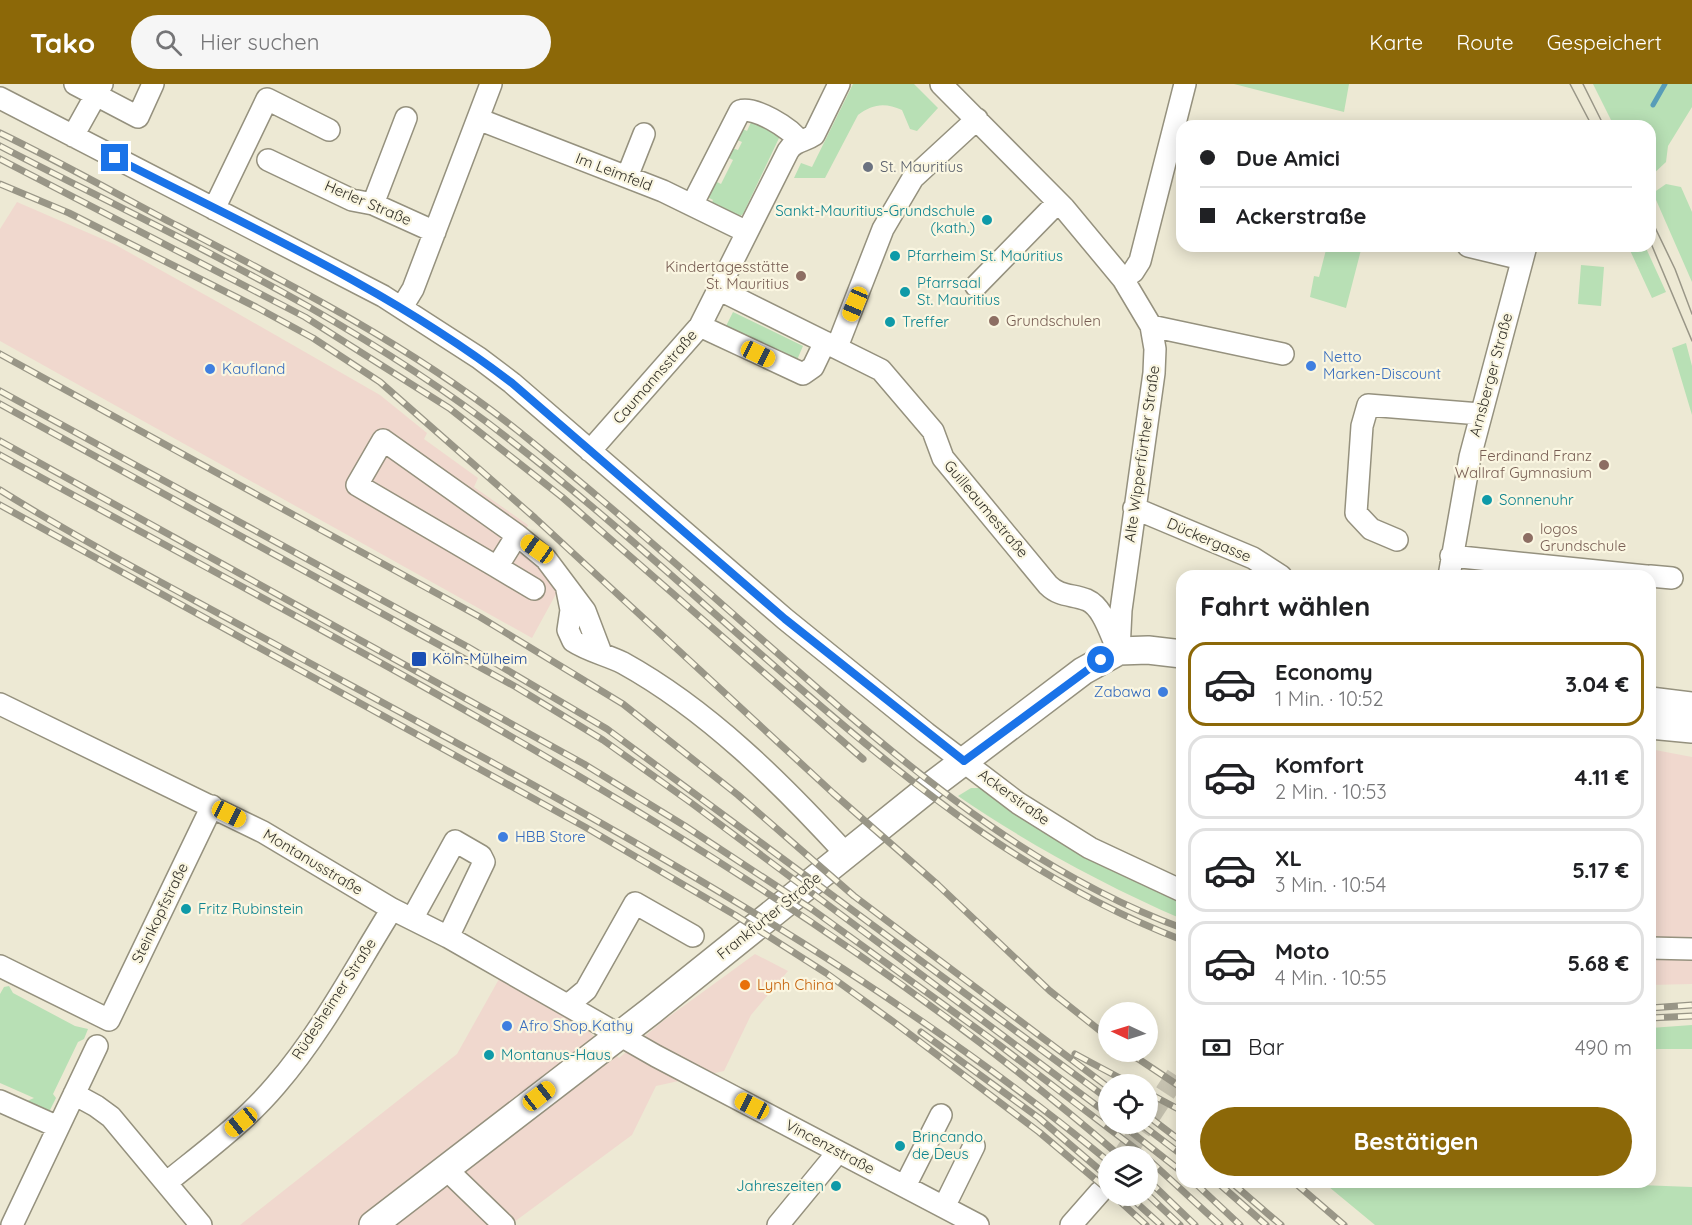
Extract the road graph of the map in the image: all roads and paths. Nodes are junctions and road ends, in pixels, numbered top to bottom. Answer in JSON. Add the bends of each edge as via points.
{"nodes":[{"id":1,"x":75,"y":84,"type":"edge"},
{"id":2,"x":153,"y":84,"type":"edge"},
{"id":3,"x":491,"y":84,"type":"edge"},
{"id":4,"x":838,"y":84,"type":"edge"},
{"id":5,"x":941,"y":84,"type":"edge"},
{"id":6,"x":1185,"y":84,"type":"edge"},
{"id":7,"x":99,"y":90,"type":"edge"},
{"id":8,"x":0,"y":99,"type":"edge"},
{"id":9,"x":406,"y":118,"type":"dead end"},
{"id":10,"x":478,"y":119,"type":"junction"},
{"id":11,"x":976,"y":119,"type":"junction"},
{"id":12,"x":329,"y":130,"type":"dead end"},
{"id":13,"x":644,"y":134,"type":"dead end"},
{"id":14,"x":73,"y":136,"type":"junction"},
{"id":15,"x":799,"y":141,"type":"junction"},
{"id":16,"x":268,"y":160,"type":"dead end"},
{"id":17,"x":627,"y":177,"type":"junction"},
{"id":18,"x":1058,"y":202,"type":"junction"},
{"id":19,"x":373,"y":204,"type":"junction"},
{"id":20,"x":692,"y":205,"type":"junction"},
{"id":21,"x":214,"y":209,"type":"junction"},
{"id":22,"x":435,"y":232,"type":"junction"},
{"id":23,"x":747,"y":232,"type":"junction"},
{"id":24,"x":1524,"y":253,"type":"edge"},
{"id":25,"x":1123,"y":279,"type":"junction"},
{"id":26,"x":976,"y":286,"type":"dead end"},
{"id":27,"x":718,"y":289,"type":"junction"},
{"id":28,"x":402,"y":307,"type":"junction"},
{"id":29,"x":700,"y":326,"type":"junction"},
{"id":30,"x":1151,"y":326,"type":"junction"},
{"id":31,"x":831,"y":345,"type":"junction"},
{"id":32,"x":1283,"y":354,"type":"dead end"},
{"id":33,"x":1480,"y":414,"type":"junction"},
{"id":34,"x":590,"y":451,"type":"junction"},
{"id":35,"x":1134,"y":508,"type":"junction"},
{"id":36,"x":517,"y":535,"type":"junction"},
{"id":37,"x":1397,"y":540,"type":"dead end"},
{"id":38,"x":1450,"y":566,"type":"edge"},
{"id":39,"x":497,"y":567,"type":"junction"},
{"id":40,"x":1272,"y":570,"type":"edge"},
{"id":41,"x":1529,"y":570,"type":"edge"},
{"id":42,"x":1656,"y":577,"type":"edge"},
{"id":43,"x":1672,"y":578,"type":"dead end"},
{"id":44,"x":534,"y":589,"type":"dead end"},
{"id":45,"x":567,"y":590,"type":"junction"},
{"id":46,"x":1119,"y":651,"type":"junction"},
{"id":47,"x":601,"y":653,"type":"junction"},
{"id":48,"x":1176,"y":653,"type":"edge"},
{"id":49,"x":0,"y":704,"type":"edge"},
{"id":50,"x":1656,"y":704,"type":"edge"},
{"id":51,"x":1691,"y":724,"type":"edge"},
{"id":52,"x":1656,"y":725,"type":"edge"},
{"id":53,"x":964,"y":761,"type":"junction"},
{"id":54,"x":212,"y":806,"type":"junction"},
{"id":55,"x":846,"y":854,"type":"junction"},
{"id":56,"x":1176,"y":888,"type":"edge"},
{"id":57,"x":392,"y":909,"type":"junction"},
{"id":58,"x":412,"y":919,"type":"junction"},
{"id":59,"x":693,"y":936,"type":"dead end"},
{"id":60,"x":448,"y":937,"type":"junction"},
{"id":61,"x":1656,"y":948,"type":"edge"},
{"id":62,"x":1692,"y":949,"type":"edge"},
{"id":63,"x":2,"y":972,"type":"edge"},
{"id":64,"x":568,"y":1005,"type":"junction"},
{"id":65,"x":619,"y":1035,"type":"junction"},
{"id":66,"x":97,"y":1046,"type":"dead end"},
{"id":67,"x":74,"y":1094,"type":"junction"},
{"id":68,"x":0,"y":1101,"type":"edge"},
{"id":69,"x":941,"y":1115,"type":"dead end"},
{"id":70,"x":57,"y":1127,"type":"junction"},
{"id":71,"x":974,"y":1146,"type":"dead end"},
{"id":72,"x":838,"y":1152,"type":"junction"},
{"id":73,"x":445,"y":1168,"type":"junction"},
{"id":74,"x":166,"y":1183,"type":"junction"},
{"id":75,"x":905,"y":1186,"type":"junction"},
{"id":76,"x":1098,"y":1194,"type":"tunnel mouth"},
{"id":77,"x":944,"y":1207,"type":"junction"},
{"id":78,"x":12,"y":1225,"type":"edge"},
{"id":79,"x":201,"y":1225,"type":"edge"},
{"id":80,"x":373,"y":1225,"type":"edge"},
{"id":81,"x":504,"y":1225,"type":"edge"},
{"id":82,"x":777,"y":1225,"type":"edge"},
{"id":83,"x":978,"y":1225,"type":"edge"},
{"id":84,"x":1071,"y":1225,"type":"edge"}],
"edges":[{"from":1,"to":7,"type":"street"},
{"from":2,"to":7,"type":"street","via":[[138,117]]},
{"from":3,"to":10,"type":"street"},
{"from":4,"to":15,"type":"street","name":"Caumannsstraße","via":[[814,135]]},
{"from":5,"to":11,"type":"street","name":"Alte Wipperfürther Straße"},
{"from":6,"to":25,"type":"street","via":[[1140,261]]},
{"from":7,"to":14,"type":"street"},
{"from":8,"to":14,"type":"street","name":"Ackerstraße"},
{"from":9,"to":19,"type":"street"},
{"from":10,"to":17,"type":"street","name":"Im Leimfeld"},
{"from":10,"to":22,"type":"street"},
{"from":11,"to":18,"type":"street","name":"Alte Wipperfürther Straße"},
{"from":11,"to":31,"type":"street","via":[[913,178],[883,229]]},
{"from":12,"to":21,"type":"street","via":[[267,99]]},
{"from":13,"to":17,"type":"street"},
{"from":14,"to":21,"type":"street","name":"Ackerstraße"},
{"from":15,"to":20,"type":"street","via":[[786,127],[751,110],[740,111]]},
{"from":15,"to":23,"type":"street","name":"Caumannsstraße","via":[[788,151]]},
{"from":16,"to":19,"type":"street","name":"Herler Straße","via":[[352,200]]},
{"from":17,"to":20,"type":"street","name":"Im Leimfeld"},
{"from":18,"to":25,"type":"street","name":"Alte Wipperfürther Straße"},
{"from":18,"to":26,"type":"street"},
{"from":19,"to":22,"type":"street","name":"Herler Straße"},
{"from":20,"to":23,"type":"street","name":"Im Leimfeld"},
{"from":21,"to":28,"type":"street","name":"Ackerstraße"},
{"from":22,"to":28,"type":"street"},
{"from":23,"to":27,"type":"street","name":"Caumannsstraße"},
{"from":24,"to":33,"type":"street","name":"Arnsberger Straße"},
{"from":25,"to":30,"type":"street","name":"Alte Wipperfürther Straße"},
{"from":27,"to":29,"type":"street","name":"Caumannsstraße"},
{"from":27,"to":31,"type":"street","name":"Guilleaumestraße"},
{"from":28,"to":34,"type":"street","name":"Ackerstraße","via":[[504,377]]},
{"from":29,"to":31,"type":"street","via":[[803,374],[813,368]]},
{"from":29,"to":34,"type":"street","name":"Caumannsstraße"},
{"from":30,"to":32,"type":"street"},
{"from":30,"to":35,"type":"street","name":"Alte Wipperfürther Straße","via":[[1154,373]]},
{"from":31,"to":46,"type":"street","name":"Guilleaumestraße","via":[[888,376],[933,431],[943,458],[1048,585],[1062,596],[1093,603]]},
{"from":33,"to":37,"type":"street","via":[[1368,405],[1362,426],[1356,513],[1371,529]]},
{"from":33,"to":38,"type":"street","name":"Arnsberger Straße"},
{"from":34,"to":53,"type":"street","name":"Ackerstraße","via":[[785,619]]},
{"from":35,"to":40,"type":"street","name":"Dückergasse","via":[[1253,558]]},
{"from":35,"to":46,"type":"street","name":"Alte Wipperfürther Straße","via":[[1120,610]]},
{"from":36,"to":39,"type":"street"},
{"from":36,"to":39,"type":"street","via":[[383,440],[357,485]]},
{"from":36,"to":45,"type":"street","via":[[546,559]]},
{"from":38,"to":41,"type":"street"},
{"from":39,"to":44,"type":"street"},
{"from":42,"to":43,"type":"street"},
{"from":45,"to":47,"type":"street","via":[[585,611]]},
{"from":45,"to":47,"type":"street","via":[[571,610],[568,636],[578,645]]},
{"from":46,"to":48,"type":"main road","name":"Frankfurter Straße"},
{"from":46,"to":53,"type":"main road","name":"Frankfurter Straße","via":[[1083,671]]},
{"from":47,"to":55,"type":"street","via":[[677,698],[719,732],[809,814]]},
{"from":49,"to":54,"type":"street","name":"Montanusstraße"},
{"from":50,"to":51,"type":"main road"},
{"from":51,"to":52,"type":"main road"},
{"from":53,"to":55,"type":"main road","name":"Frankfurter Straße"},
{"from":53,"to":56,"type":"street","name":"Ackerstraße","via":[[1018,803],[1070,836]]},
{"from":54,"to":57,"type":"street","name":"Montanusstraße"},
{"from":54,"to":63,"type":"street","name":"Steinkopfstraße","via":[[109,1020]]},
{"from":55,"to":65,"type":"main road","name":"Frankfurter Straße"},
{"from":57,"to":58,"type":"street","name":"Montanusstraße"},
{"from":57,"to":74,"type":"street","name":"Rüdesheimer Straße","via":[[315,1034],[276,1085],[241,1122]]},
{"from":58,"to":60,"type":"street","name":"Montanusstraße"},
{"from":58,"to":60,"type":"street","via":[[454,841],[481,856],[483,862]]},
{"from":59,"to":64,"type":"street","via":[[635,903],[586,990]]},
{"from":60,"to":64,"type":"street","name":"Montanusstraße"},
{"from":61,"to":62,"type":"street"},
{"from":64,"to":65,"type":"street","name":"Montanusstraße"},
{"from":65,"to":72,"type":"street","name":"Vincenzstraße"},
{"from":65,"to":73,"type":"main road","name":"Frankfurter Straße"},
{"from":66,"to":67,"type":"street"},
{"from":67,"to":70,"type":"street"},
{"from":67,"to":74,"type":"street","via":[[111,1117]]},
{"from":68,"to":70,"type":"street"},
{"from":69,"to":75,"type":"street"},
{"from":70,"to":78,"type":"street"},
{"from":71,"to":77,"type":"street"},
{"from":72,"to":75,"type":"street","name":"Vincenzstraße"},
{"from":72,"to":82,"type":"street"},
{"from":73,"to":80,"type":"main road","name":"Frankfurter Straße"},
{"from":73,"to":81,"type":"street"},
{"from":74,"to":79,"type":"street"},
{"from":75,"to":77,"type":"street","name":"Vincenzstraße"},
{"from":76,"to":84,"type":"street"},
{"from":77,"to":83,"type":"street","name":"Vincenzstraße"}]}
